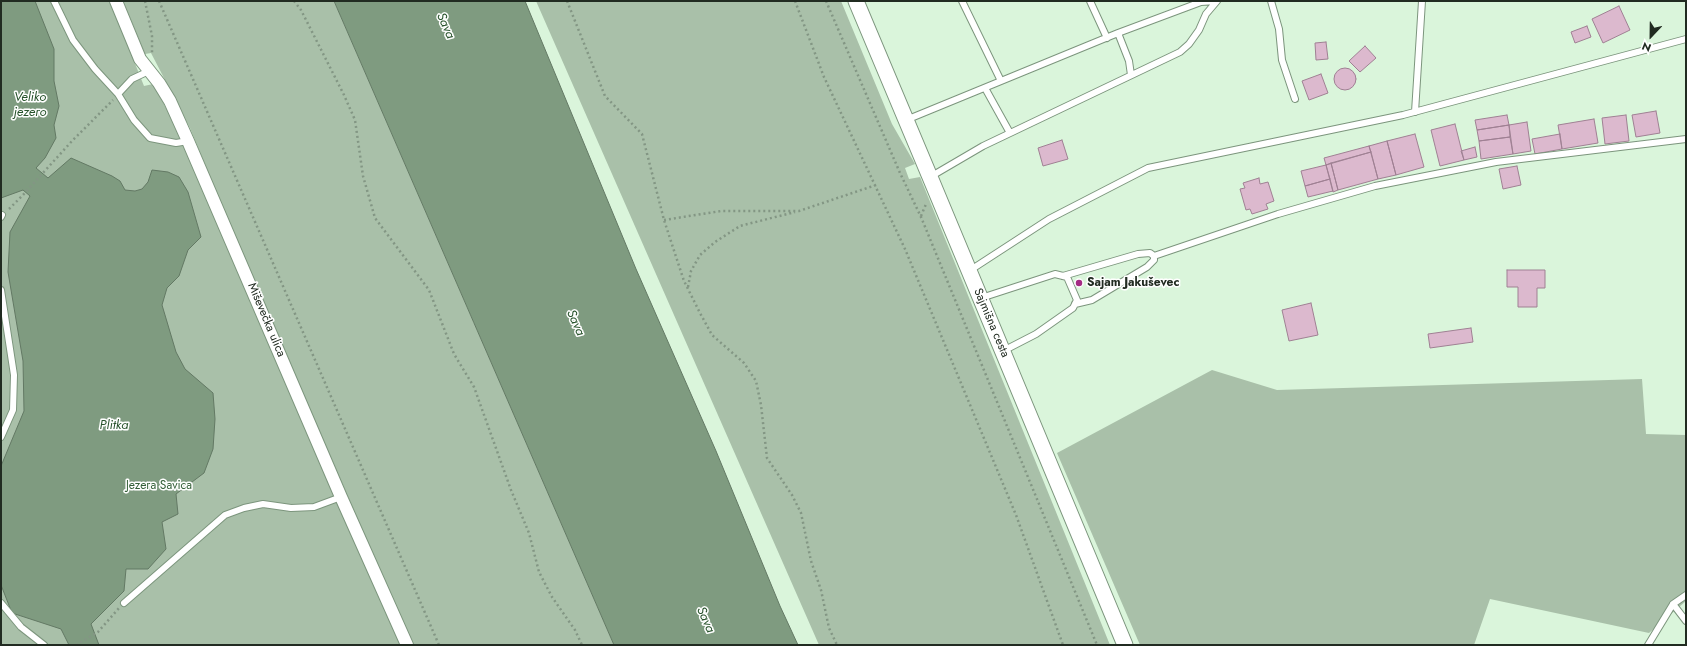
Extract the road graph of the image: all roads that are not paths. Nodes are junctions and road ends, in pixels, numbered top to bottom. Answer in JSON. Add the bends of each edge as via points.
{"nodes":[{"id":1,"x":54,"y":1,"type":"edge"},
{"id":2,"x":116,"y":1,"type":"edge"},
{"id":3,"x":856,"y":1,"type":"edge"},
{"id":4,"x":962,"y":1,"type":"edge"},
{"id":5,"x":1090,"y":1,"type":"edge"},
{"id":6,"x":1216,"y":1,"type":"edge"},
{"id":7,"x":1271,"y":1,"type":"edge"},
{"id":8,"x":1422,"y":1,"type":"edge"},
{"id":9,"x":1118,"y":33,"type":"junction"},
{"id":10,"x":1107,"y":38,"type":"junction"},
{"id":11,"x":1686,"y":39,"type":"edge"},
{"id":12,"x":149,"y":71,"type":"junction"},
{"id":13,"x":1131,"y":75,"type":"junction"},
{"id":14,"x":1001,"y":81,"type":"junction"},
{"id":15,"x":985,"y":88,"type":"junction"},
{"id":16,"x":118,"y":94,"type":"junction"},
{"id":17,"x":1295,"y":99,"type":"dead end"},
{"id":18,"x":1415,"y":112,"type":"junction"},
{"id":19,"x":906,"y":120,"type":"junction"},
{"id":20,"x":1010,"y":133,"type":"junction"},
{"id":21,"x":1686,"y":139,"type":"edge"},
{"id":22,"x":188,"y":141,"type":"junction"},
{"id":23,"x":930,"y":177,"type":"junction"},
{"id":24,"x":1154,"y":256,"type":"junction"},
{"id":25,"x":969,"y":271,"type":"junction"},
{"id":26,"x":1063,"y":276,"type":"junction"},
{"id":27,"x":1,"y":290,"type":"edge"},
{"id":28,"x":981,"y":298,"type":"junction"},
{"id":29,"x":1075,"y":304,"type":"junction"},
{"id":30,"x":1003,"y":351,"type":"junction"},
{"id":31,"x":1,"y":437,"type":"edge"},
{"id":32,"x":342,"y":497,"type":"junction"},
{"id":33,"x":1686,"y":595,"type":"edge"},
{"id":34,"x":1,"y":603,"type":"edge"},
{"id":35,"x":124,"y":603,"type":"road end"},
{"id":36,"x":1673,"y":604,"type":"junction"},
{"id":37,"x":1686,"y":621,"type":"edge"},
{"id":38,"x":44,"y":645,"type":"edge"},
{"id":39,"x":407,"y":645,"type":"edge"},
{"id":40,"x":1125,"y":645,"type":"edge"},
{"id":41,"x":1648,"y":645,"type":"edge"}],
"edges":[{"from":1,"to":16,"type":"lane","via":[[73,40]]},
{"from":2,"to":12,"type":"street","name":"Miševečka ulica","via":[[140,59]]},
{"from":3,"to":19,"type":"street","name":"Sajmišna cesta"},
{"from":4,"to":14,"type":"lane"},
{"from":5,"to":10,"type":"lane"},
{"from":6,"to":9,"type":"lane","via":[[1201,2]]},
{"from":6,"to":13,"type":"lane","via":[[1206,14],[1199,30],[1180,52]]},
{"from":7,"to":17,"type":"lane","via":[[1279,29],[1282,60]]},
{"from":8,"to":18,"type":"lane"},
{"from":9,"to":10,"type":"lane"},
{"from":9,"to":13,"type":"lane","via":[[1129,61]]},
{"from":10,"to":14,"type":"lane"},
{"from":11,"to":18,"type":"lane"},
{"from":12,"to":16,"type":"lane","via":[[132,79]]},
{"from":12,"to":22,"type":"street","name":"Miševečka ulica","via":[[170,101]]},
{"from":13,"to":20,"type":"lane"},
{"from":14,"to":15,"type":"lane"},
{"from":15,"to":19,"type":"lane"},
{"from":15,"to":20,"type":"lane"},
{"from":16,"to":22,"type":"lane","via":[[134,120],[150,138],[176,143]]},
{"from":18,"to":25,"type":"lane","via":[[1148,168],[1050,219]]},
{"from":19,"to":23,"type":"street","name":"Sajmišna cesta"},
{"from":20,"to":23,"type":"lane"},
{"from":21,"to":24,"type":"lane","via":[[1496,162],[1375,186],[1278,214]]},
{"from":22,"to":32,"type":"street","name":"Miševečka ulica"},
{"from":23,"to":25,"type":"street","name":"Sajmišna cesta"},
{"from":24,"to":26,"type":"lane","via":[[1150,253],[1138,254]]},
{"from":24,"to":29,"type":"lane","via":[[1154,260],[1147,267],[1092,300]]},
{"from":25,"to":28,"type":"street","name":"Sajmišna cesta"},
{"from":26,"to":28,"type":"lane","via":[[1055,274]]},
{"from":26,"to":29,"type":"lane","via":[[1067,277],[1077,300]]},
{"from":27,"to":31,"type":"lane","via":[[14,375],[13,410]]},
{"from":28,"to":30,"type":"street","name":"Sajmišna cesta"},
{"from":29,"to":30,"type":"lane","via":[[1036,334]]},
{"from":30,"to":40,"type":"street","name":"Sajmišna cesta"},
{"from":32,"to":35,"type":"lane","via":[[314,507],[291,508],[262,504],[225,515]]},
{"from":32,"to":39,"type":"street","name":"Miševečka ulica"},
{"from":33,"to":36,"type":"lane"},
{"from":34,"to":38,"type":"lane","via":[[21,627]]},
{"from":36,"to":37,"type":"lane"},
{"from":36,"to":41,"type":"lane"}]}
